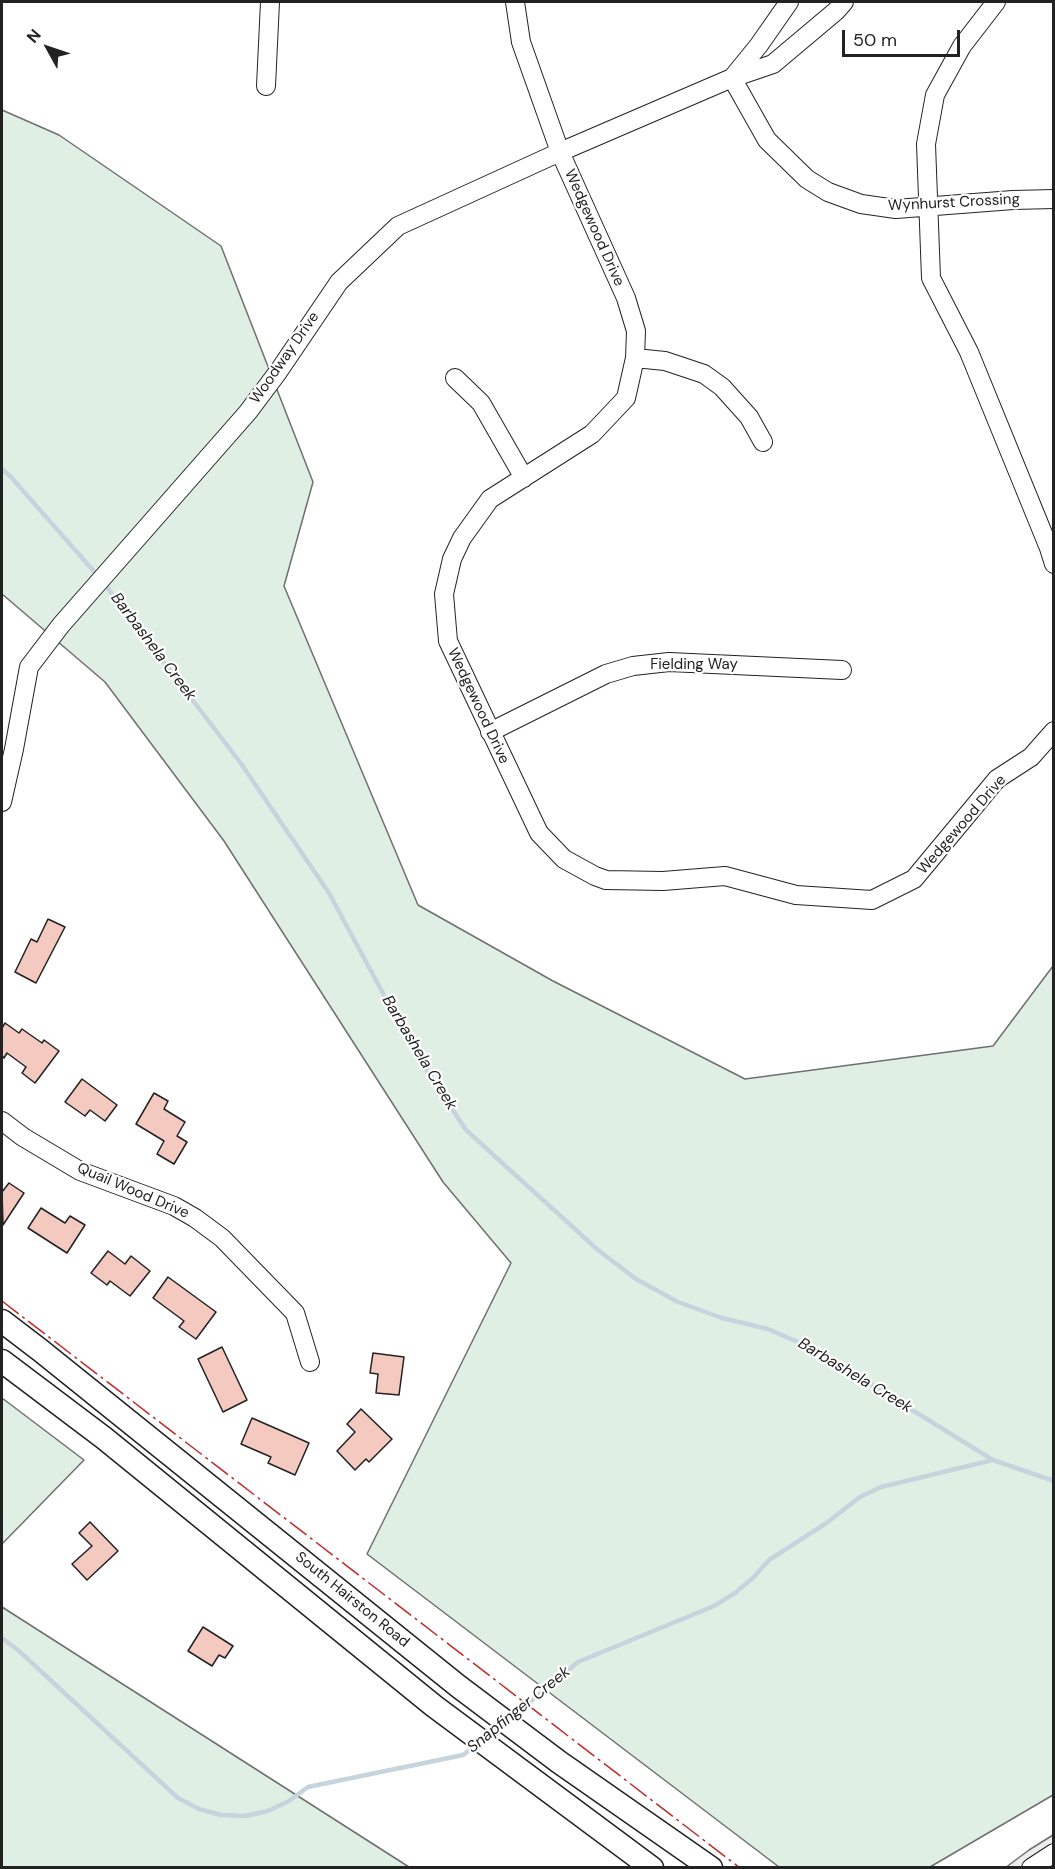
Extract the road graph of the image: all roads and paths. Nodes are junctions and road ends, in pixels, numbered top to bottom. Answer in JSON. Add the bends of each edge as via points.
{"nodes":[{"id":1,"x":270,"y":2,"type":"edge"},
{"id":2,"x":514,"y":2,"type":"edge"},
{"id":3,"x":789,"y":2,"type":"edge"},
{"id":4,"x":844,"y":2,"type":"edge"},
{"id":5,"x":996,"y":2,"type":"edge"},
{"id":6,"x":732,"y":78,"type":"junction"},
{"id":7,"x":266,"y":86,"type":"dead end"},
{"id":8,"x":560,"y":152,"type":"junction"},
{"id":9,"x":1053,"y":199,"type":"edge"},
{"id":10,"x":928,"y":207,"type":"junction"},
{"id":11,"x":635,"y":358,"type":"junction"},
{"id":12,"x":455,"y":378,"type":"dead end"},
{"id":13,"x":763,"y":442,"type":"dead end"},
{"id":14,"x":524,"y":478,"type":"junction"},
{"id":15,"x":1053,"y":564,"type":"edge"},
{"id":16,"x":842,"y":670,"type":"dead end"},
{"id":17,"x":1053,"y":731,"type":"edge"},
{"id":18,"x":490,"y":732,"type":"junction"},
{"id":19,"x":8,"y":748,"type":"edge"},
{"id":20,"x":2,"y":802,"type":"edge"},
{"id":21,"x":2,"y":1121,"type":"edge"},
{"id":22,"x":2,"y":1321,"type":"edge"},
{"id":23,"x":2,"y":1361,"type":"edge"},
{"id":24,"x":310,"y":1362,"type":"dead end"},
{"id":25,"x":1053,"y":1853,"type":"edge"},
{"id":26,"x":652,"y":1868,"type":"edge"},
{"id":27,"x":711,"y":1868,"type":"edge"},
{"id":28,"x":1031,"y":1868,"type":"edge"}],
"edges":[{"from":1,"to":7,"type":"street"},
{"from":2,"to":8,"type":"street","name":"Wedgewood Drive","via":[[520,42]]},
{"from":3,"to":6,"type":"street","name":"Woodway Drive"},
{"from":4,"to":6,"type":"street","name":"Woodway Drive","via":[[772,64]]},
{"from":5,"to":10,"type":"street","via":[[962,46],[935,95],[926,144]]},
{"from":6,"to":8,"type":"street","name":"Woodway Drive"},
{"from":6,"to":10,"type":"street","name":"Wynhurst Crossing","via":[[767,140],[807,179],[861,204],[896,209]]},
{"from":8,"to":11,"type":"street","name":"Wedgewood Drive","via":[[626,298],[636,331]]},
{"from":8,"to":19,"type":"street","name":"Woodway Drive","via":[[398,226],[339,282],[279,372],[29,667]]},
{"from":9,"to":10,"type":"street","name":"Wynhurst Crossing"},
{"from":10,"to":15,"type":"street","via":[[931,278],[969,352]]},
{"from":11,"to":13,"type":"street","via":[[665,361],[704,374],[722,387],[749,417]]},
{"from":11,"to":14,"type":"street","name":"Wedgewood Drive","via":[[626,398],[592,434]]},
{"from":12,"to":14,"type":"street","via":[[481,403]]},
{"from":14,"to":18,"type":"street","name":"Wedgewood Drive","via":[[490,500],[462,538],[452,559],[444,594],[448,641]]},
{"from":16,"to":18,"type":"street","name":"Fielding Way","via":[[669,662],[633,666],[606,674]]},
{"from":17,"to":18,"type":"street","name":"Wedgewood Drive","via":[[1031,757],[998,779],[915,879],[872,900],[796,895],[725,876],[663,881],[606,880],[595,876],[564,859],[539,833]]},
{"from":19,"to":20,"type":"street","name":"Woodway Drive"},
{"from":21,"to":24,"type":"street","name":"Quail Wood Drive","via":[[80,1171],[174,1206],[213,1232],[295,1313]]},
{"from":22,"to":27,"type":"main road","name":"South Hairston Road","via":[[458,1686]]},
{"from":23,"to":26,"type":"main road","name":"South Hairston Road","via":[[104,1438],[434,1706]]},
{"from":25,"to":28,"type":"street"}]}
